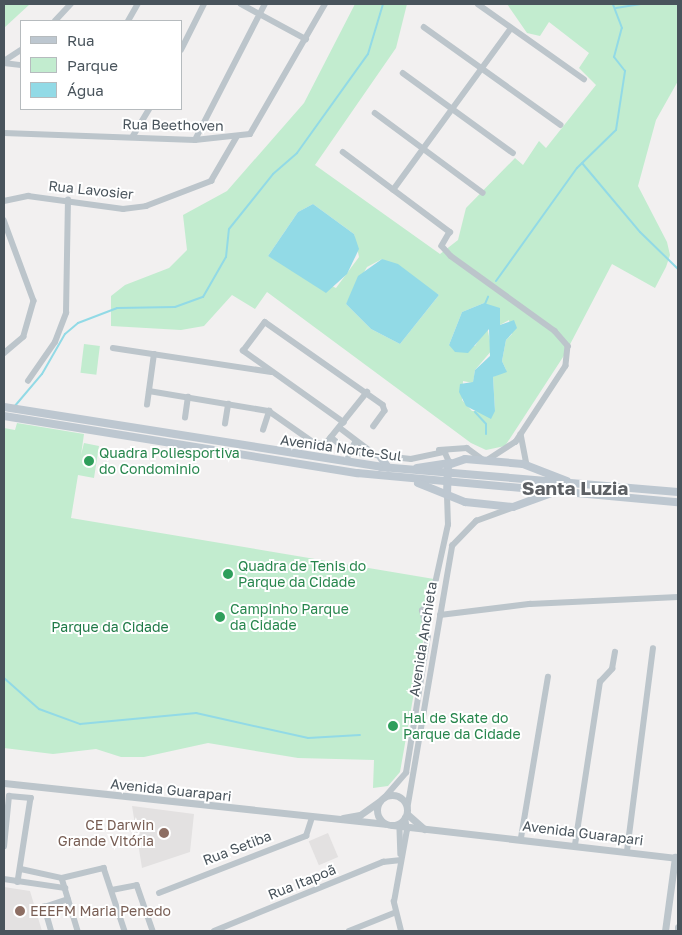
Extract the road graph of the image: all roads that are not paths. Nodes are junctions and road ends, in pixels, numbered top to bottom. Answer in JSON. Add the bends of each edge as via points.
{"nodes":[{"id":1,"x":71,"y":4,"type":"edge"},
{"id":2,"x":138,"y":4,"type":"edge"},
{"id":3,"x":204,"y":4,"type":"edge"},
{"id":4,"x":241,"y":4,"type":"edge"},
{"id":5,"x":265,"y":4,"type":"edge"},
{"id":6,"x":325,"y":4,"type":"edge"},
{"id":7,"x":478,"y":4,"type":"edge"},
{"id":8,"x":260,"y":14,"type":"junction"},
{"id":9,"x":55,"y":20,"type":"edge"},
{"id":10,"x":129,"y":20,"type":"edge"},
{"id":11,"x":424,"y":27,"type":"dead end"},
{"id":12,"x":510,"y":28,"type":"junction"},
{"id":13,"x":306,"y":39,"type":"junction"},
{"id":14,"x":182,"y":48,"type":"edge"},
{"id":15,"x":20,"y":51,"type":"edge"},
{"id":16,"x":4,"y":62,"type":"edge"},
{"id":17,"x":20,"y":66,"type":"edge"},
{"id":18,"x":482,"y":68,"type":"junction"},
{"id":19,"x":403,"y":73,"type":"dead end"},
{"id":20,"x":584,"y":79,"type":"dead end"},
{"id":21,"x":452,"y":109,"type":"junction"},
{"id":22,"x":148,"y":110,"type":"edge"},
{"id":23,"x":375,"y":112,"type":"dead end"},
{"id":24,"x":562,"y":125,"type":"dead end"},
{"id":25,"x":4,"y":133,"type":"edge"},
{"id":26,"x":132,"y":136,"type":"junction"},
{"id":27,"x":236,"y":138,"type":"junction"},
{"id":28,"x":195,"y":140,"type":"junction"},
{"id":29,"x":424,"y":148,"type":"junction"},
{"id":30,"x":343,"y":152,"type":"dead end"},
{"id":31,"x":513,"y":153,"type":"dead end"},
{"id":32,"x":393,"y":190,"type":"junction"},
{"id":33,"x":483,"y":193,"type":"dead end"},
{"id":34,"x":68,"y":200,"type":"junction"},
{"id":35,"x":4,"y":201,"type":"edge"},
{"id":36,"x":4,"y":220,"type":"edge"},
{"id":37,"x":113,"y":348,"type":"dead end"},
{"id":38,"x":4,"y":354,"type":"edge"},
{"id":39,"x":154,"y":354,"type":"junction"},
{"id":40,"x":253,"y":358,"type":"junction"},
{"id":41,"x":248,"y":369,"type":"junction"},
{"id":42,"x":274,"y":373,"type":"junction"},
{"id":43,"x":28,"y":381,"type":"dead end"},
{"id":44,"x":149,"y":391,"type":"junction"},
{"id":45,"x":367,"y":392,"type":"junction"},
{"id":46,"x":188,"y":398,"type":"junction"},
{"id":47,"x":228,"y":404,"type":"junction"},
{"id":48,"x":147,"y":405,"type":"dead end"},
{"id":49,"x":4,"y":407,"type":"edge"},
{"id":50,"x":269,"y":411,"type":"junction"},
{"id":51,"x":4,"y":418,"type":"edge"},
{"id":52,"x":186,"y":418,"type":"dead end"},
{"id":53,"x":225,"y":424,"type":"dead end"},
{"id":54,"x":342,"y":425,"type":"junction"},
{"id":55,"x":374,"y":426,"type":"dead end"},
{"id":56,"x":263,"y":430,"type":"dead end"},
{"id":57,"x":522,"y":432,"type":"junction"},
{"id":58,"x":332,"y":437,"type":"junction"},
{"id":59,"x":355,"y":442,"type":"junction"},
{"id":60,"x":349,"y":452,"type":"junction"},
{"id":61,"x":434,"y":454,"type":"junction"},
{"id":62,"x":379,"y":456,"type":"junction"},
{"id":63,"x":485,"y":460,"type":"junction"},
{"id":64,"x":344,"y":462,"type":"junction"},
{"id":65,"x":450,"y":463,"type":"junction"},
{"id":66,"x":527,"y":465,"type":"junction"},
{"id":67,"x":388,"y":468,"type":"junction"},
{"id":68,"x":404,"y":470,"type":"junction"},
{"id":69,"x":404,"y":478,"type":"junction"},
{"id":70,"x":445,"y":478,"type":"junction"},
{"id":71,"x":534,"y":481,"type":"junction"},
{"id":72,"x":575,"y":484,"type":"junction"},
{"id":73,"x":533,"y":490,"type":"junction"},
{"id":74,"x":558,"y":491,"type":"junction"},
{"id":75,"x":678,"y":492,"type":"edge"},
{"id":76,"x":447,"y":494,"type":"junction"},
{"id":77,"x":678,"y":502,"type":"edge"},
{"id":78,"x":526,"y":504,"type":"junction"},
{"id":79,"x":513,"y":507,"type":"junction"},
{"id":80,"x":678,"y":597,"type":"edge"},
{"id":81,"x":431,"y":602,"type":"junction"},
{"id":82,"x":440,"y":615,"type":"junction"},
{"id":83,"x":427,"y":624,"type":"junction"},
{"id":84,"x":653,"y":649,"type":"dead end"},
{"id":85,"x":615,"y":652,"type":"dead end"},
{"id":86,"x":548,"y":677,"type":"dead end"},
{"id":87,"x":7,"y":783,"type":"edge"},
{"id":88,"x":31,"y":786,"type":"junction"},
{"id":89,"x":9,"y":796,"type":"junction"},
{"id":90,"x":31,"y":798,"type":"junction"},
{"id":91,"x":384,"y":798,"type":"junction"},
{"id":92,"x":406,"y":814,"type":"junction"},
{"id":93,"x":312,"y":817,"type":"junction"},
{"id":94,"x":335,"y":820,"type":"junction"},
{"id":95,"x":389,"y":825,"type":"junction"},
{"id":96,"x":424,"y":829,"type":"junction"},
{"id":97,"x":404,"y":830,"type":"junction"},
{"id":98,"x":521,"y":838,"type":"junction"},
{"id":99,"x":575,"y":845,"type":"junction"},
{"id":100,"x":4,"y":846,"type":"edge"},
{"id":101,"x":627,"y":851,"type":"junction"},
{"id":102,"x":401,"y":857,"type":"junction"},
{"id":103,"x":676,"y":858,"type":"edge"},
{"id":104,"x":21,"y":869,"type":"junction"},
{"id":105,"x":62,"y":878,"type":"junction"},
{"id":106,"x":4,"y":879,"type":"edge"},
{"id":107,"x":18,"y":882,"type":"junction"},
{"id":108,"x":64,"y":888,"type":"junction"},
{"id":109,"x":112,"y":890,"type":"junction"},
{"id":110,"x":159,"y":893,"type":"dead end"},
{"id":111,"x":68,"y":899,"type":"junction"},
{"id":112,"x":394,"y":912,"type":"junction"},
{"id":113,"x":678,"y":927,"type":"edge"},
{"id":114,"x":51,"y":931,"type":"edge"},
{"id":115,"x":78,"y":931,"type":"edge"},
{"id":116,"x":125,"y":931,"type":"edge"},
{"id":117,"x":153,"y":931,"type":"edge"},
{"id":118,"x":214,"y":931,"type":"edge"},
{"id":119,"x":349,"y":931,"type":"edge"},
{"id":120,"x":401,"y":931,"type":"edge"},
{"id":121,"x":665,"y":931,"type":"edge"},
{"id":122,"x":678,"y":931,"type":"edge"}],
"edges":[{"from":1,"to":9,"type":"street"},
{"from":2,"to":10,"type":"street"},
{"from":3,"to":14,"type":"street"},
{"from":4,"to":8,"type":"street"},
{"from":5,"to":8,"type":"street"},
{"from":6,"to":13,"type":"street","name":"Rua Beethoven"},
{"from":7,"to":12,"type":"street"},
{"from":8,"to":13,"type":"street"},
{"from":8,"to":28,"type":"street"},
{"from":11,"to":18,"type":"street"},
{"from":12,"to":18,"type":"street"},
{"from":12,"to":20,"type":"street"},
{"from":13,"to":27,"type":"street","name":"Rua Beethoven","via":[[258,126]]},
{"from":15,"to":16,"type":"street"},
{"from":16,"to":17,"type":"street"},
{"from":18,"to":21,"type":"street"},
{"from":18,"to":24,"type":"street"},
{"from":19,"to":21,"type":"street"},
{"from":21,"to":29,"type":"street"},
{"from":21,"to":31,"type":"street"},
{"from":22,"to":26,"type":"street"},
{"from":23,"to":29,"type":"street"},
{"from":25,"to":26,"type":"street","name":"Rua Beethoven"},
{"from":26,"to":28,"type":"street","name":"Rua Beethoven"},
{"from":27,"to":28,"type":"street","name":"Rua Beethoven"},
{"from":27,"to":34,"type":"street","name":"Rua Lavosier","via":[[211,181],[178,195],[128,209]]},
{"from":29,"to":32,"type":"street"},
{"from":29,"to":33,"type":"street"},
{"from":30,"to":32,"type":"street"},
{"from":32,"to":57,"type":"street","via":[[450,232],[442,246],[451,256],[556,331],[568,346],[566,366]]},
{"from":34,"to":35,"type":"street","name":"Rua Lavosier","via":[[28,196]]},
{"from":34,"to":43,"type":"street","via":[[66,313],[55,342]]},
{"from":36,"to":38,"type":"street","via":[[34,302],[24,337]]},
{"from":37,"to":39,"type":"street"},
{"from":39,"to":41,"type":"street"},
{"from":39,"to":44,"type":"street"},
{"from":40,"to":41,"type":"street"},
{"from":40,"to":42,"type":"street"},
{"from":40,"to":45,"type":"street","via":[[243,351],[266,322]]},
{"from":41,"to":42,"type":"street"},
{"from":42,"to":54,"type":"street"},
{"from":44,"to":46,"type":"street"},
{"from":44,"to":48,"type":"street"},
{"from":45,"to":54,"type":"street"},
{"from":45,"to":55,"type":"street","via":[[385,409]]},
{"from":46,"to":47,"type":"street"},
{"from":46,"to":52,"type":"street"},
{"from":47,"to":50,"type":"street"},
{"from":47,"to":53,"type":"street"},
{"from":49,"to":64,"type":"main road","name":"Avenida Norte-Sul"},
{"from":50,"to":56,"type":"street"},
{"from":50,"to":58,"type":"street","via":[[316,444]]},
{"from":51,"to":69,"type":"main road","name":"Avenida Norte-Sul"},
{"from":54,"to":58,"type":"street"},
{"from":54,"to":59,"type":"street"},
{"from":57,"to":63,"type":"street","via":[[505,453]]},
{"from":57,"to":66,"type":"street"},
{"from":58,"to":60,"type":"street"},
{"from":59,"to":60,"type":"street"},
{"from":59,"to":62,"type":"street"},
{"from":60,"to":62,"type":"street"},
{"from":60,"to":64,"type":"street"},
{"from":61,"to":62,"type":"street","via":[[411,459]]},
{"from":61,"to":63,"type":"street","via":[[461,447],[475,451]]},
{"from":61,"to":65,"type":"street","via":[[447,453]]},
{"from":62,"to":67,"type":"main road"},
{"from":63,"to":65,"type":"main road"},
{"from":63,"to":66,"type":"main road"},
{"from":64,"to":67,"type":"main road","name":"Avenida Norte-Sul"},
{"from":65,"to":68,"type":"main road"},
{"from":65,"to":70,"type":"main road"},
{"from":66,"to":71,"type":"main road"},
{"from":66,"to":72,"type":"main road"},
{"from":67,"to":68,"type":"main road","name":"Avenida Norte-Sul"},
{"from":68,"to":70,"type":"main road","name":"Avenida Norte-Sul"},
{"from":69,"to":70,"type":"main road","name":"Avenida Norte-Sul"},
{"from":69,"to":76,"type":"main road"},
{"from":70,"to":71,"type":"main road","name":"Avenida Norte-Sul"},
{"from":70,"to":73,"type":"main road","name":"Avenida Norte-Sul"},
{"from":70,"to":76,"type":"main road"},
{"from":71,"to":72,"type":"main road","name":"Avenida Norte-Sul"},
{"from":71,"to":73,"type":"main road"},
{"from":72,"to":75,"type":"main road","name":"Avenida Norte-Sul"},
{"from":73,"to":74,"type":"main road","name":"Avenida Norte-Sul"},
{"from":73,"to":78,"type":"main road"},
{"from":74,"to":77,"type":"main road","name":"Avenida Norte-Sul"},
{"from":74,"to":78,"type":"main road"},
{"from":76,"to":79,"type":"main road","via":[[466,502]]},
{"from":76,"to":81,"type":"street","name":"Avenida Anchieta","via":[[448,525]]},
{"from":78,"to":79,"type":"main road"},
{"from":79,"to":82,"type":"street","name":"Avenida Anchieta","via":[[476,521],[456,540]]},
{"from":80,"to":82,"type":"street","via":[[530,604]]},
{"from":81,"to":82,"type":"street"},
{"from":81,"to":83,"type":"street","name":"Avenida Anchieta","via":[[422,610]]},
{"from":82,"to":83,"type":"street"},
{"from":82,"to":92,"type":"street","name":"Avenida Anchieta"},
{"from":83,"to":91,"type":"street","name":"Avenida Anchieta","via":[[406,773]]},
{"from":84,"to":101,"type":"street"},
{"from":85,"to":99,"type":"street","via":[[612,669],[600,682]]},
{"from":86,"to":98,"type":"street"},
{"from":87,"to":88,"type":"street","name":"Avenida Guarapari"},
{"from":87,"to":89,"type":"street"},
{"from":88,"to":90,"type":"street"},
{"from":88,"to":93,"type":"street","name":"Avenida Guarapari"},
{"from":89,"to":90,"type":"street"},
{"from":89,"to":100,"type":"street"},
{"from":90,"to":104,"type":"street"},
{"from":91,"to":92,"type":"street","via":[[398,796]]},
{"from":91,"to":94,"type":"street","name":"Avenida Guarapari","via":[[360,815]]},
{"from":91,"to":95,"type":"street","via":[[377,813]]},
{"from":92,"to":95,"type":"street"},
{"from":92,"to":96,"type":"street"},
{"from":92,"to":97,"type":"street","name":"Avenida Anchieta"},
{"from":93,"to":94,"type":"street","name":"Avenida Guarapari"},
{"from":93,"to":110,"type":"street","name":"Rua Setiba","via":[[306,836]]},
{"from":94,"to":95,"type":"street","name":"Avenida Guarapari"},
{"from":95,"to":97,"type":"street","name":"Avenida Guarapari"},
{"from":96,"to":97,"type":"street","name":"Avenida Guarapari"},
{"from":96,"to":98,"type":"street","name":"Avenida Guarapari"},
{"from":97,"to":102,"type":"street","name":"Avenida Anchieta"},
{"from":98,"to":99,"type":"street","name":"Avenida Guarapari"},
{"from":99,"to":101,"type":"street","name":"Avenida Guarapari"},
{"from":101,"to":103,"type":"street","name":"Avenida Guarapari"},
{"from":102,"to":112,"type":"street","name":"Avenida Anchieta"},
{"from":102,"to":118,"type":"street","name":"Rua Itapoã"},
{"from":103,"to":121,"type":"street"},
{"from":104,"to":105,"type":"street"},
{"from":104,"to":107,"type":"street"},
{"from":105,"to":108,"type":"street"},
{"from":105,"to":109,"type":"street","via":[[104,868]]},
{"from":106,"to":107,"type":"street"},
{"from":107,"to":108,"type":"street"},
{"from":108,"to":111,"type":"street"},
{"from":109,"to":116,"type":"street"},
{"from":109,"to":117,"type":"street","via":[[137,885]]},
{"from":111,"to":114,"type":"street","via":[[44,906]]},
{"from":111,"to":115,"type":"street"},
{"from":112,"to":119,"type":"street"},
{"from":112,"to":120,"type":"street","name":"Avenida Anchieta"},
{"from":113,"to":122,"type":"street"}]}
